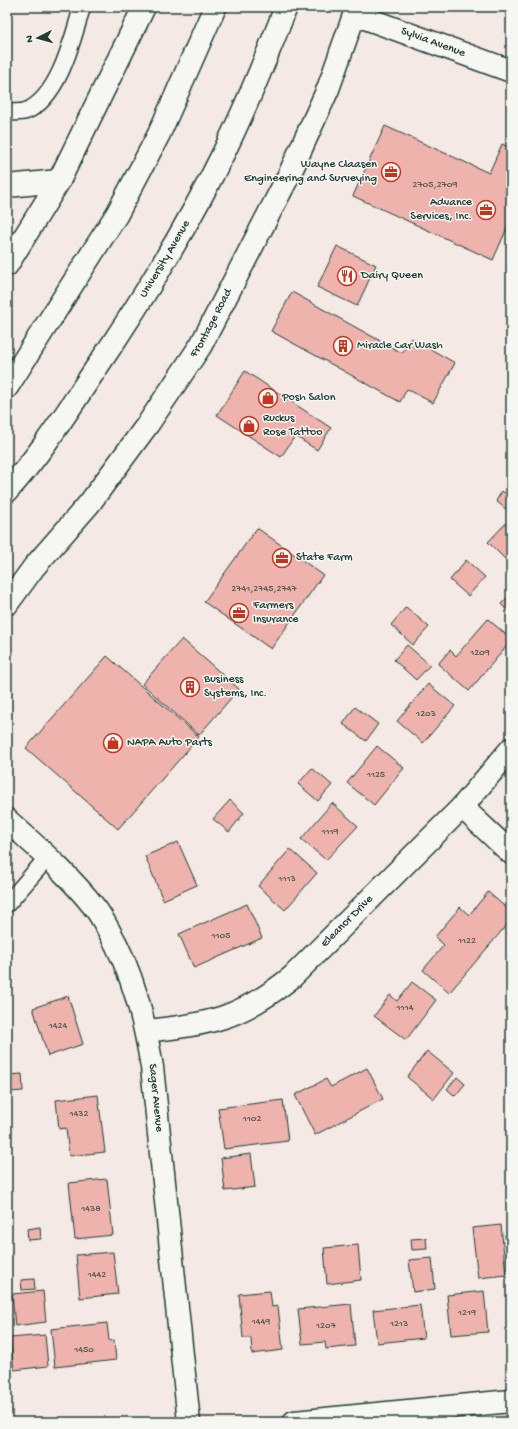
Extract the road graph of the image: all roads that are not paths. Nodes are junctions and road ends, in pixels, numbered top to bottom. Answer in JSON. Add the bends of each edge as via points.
{"nodes":[{"id":1,"x":82,"y":7,"type":"edge"},
{"id":2,"x":144,"y":7,"type":"edge"},
{"id":3,"x":215,"y":7,"type":"edge"},
{"id":4,"x":286,"y":7,"type":"edge"},
{"id":5,"x":356,"y":10,"type":"edge"},
{"id":6,"x":511,"y":71,"type":"edge"},
{"id":7,"x":7,"y":112,"type":"edge"},
{"id":8,"x":59,"y":181,"type":"junction"},
{"id":9,"x":7,"y":186,"type":"edge"},
{"id":10,"x":7,"y":265,"type":"edge"},
{"id":11,"x":7,"y":387,"type":"edge"},
{"id":12,"x":7,"y":490,"type":"edge"},
{"id":13,"x":7,"y":604,"type":"edge"},
{"id":14,"x":511,"y":749,"type":"edge"},
{"id":15,"x":462,"y":807,"type":"junction"},
{"id":16,"x":7,"y":820,"type":"edge"},
{"id":17,"x":511,"y":853,"type":"edge"},
{"id":18,"x":48,"y":857,"type":"junction"},
{"id":19,"x":7,"y":904,"type":"edge"},
{"id":20,"x":146,"y":1031,"type":"junction"},
{"id":21,"x":511,"y":1401,"type":"edge"},
{"id":22,"x":189,"y":1422,"type":"edge"},
{"id":23,"x":294,"y":1422,"type":"edge"}],
"edges":[{"from":1,"to":7,"type":"lane","via":[[54,86],[41,100],[25,111]]},
{"from":2,"to":8,"type":"street"},
{"from":3,"to":11,"type":"street","via":[[159,134],[117,214]]},
{"from":4,"to":12,"type":"street","name":"University Avenue","via":[[224,152],[173,245],[127,322],[56,428]]},
{"from":5,"to":6,"type":"street","name":"Sylvia Avenue"},
{"from":5,"to":13,"type":"street","name":"Frontage Road","via":[[328,89],[290,173],[201,345],[148,424],[89,504],[34,567]]},
{"from":8,"to":9,"type":"street"},
{"from":8,"to":10,"type":"street"},
{"from":14,"to":15,"type":"street","name":"Eleanor Drive"},
{"from":15,"to":17,"type":"street"},
{"from":15,"to":20,"type":"street","name":"Eleanor Drive","via":[[292,977],[268,996],[243,1011],[215,1021]]},
{"from":16,"to":18,"type":"street","name":"Sager Avenue"},
{"from":18,"to":19,"type":"lane"},
{"from":18,"to":20,"type":"street","name":"Sager Avenue","via":[[96,909],[117,945],[133,984]]},
{"from":20,"to":22,"type":"street","name":"Sager Avenue","via":[[153,1075]]},
{"from":21,"to":23,"type":"street"}]}
